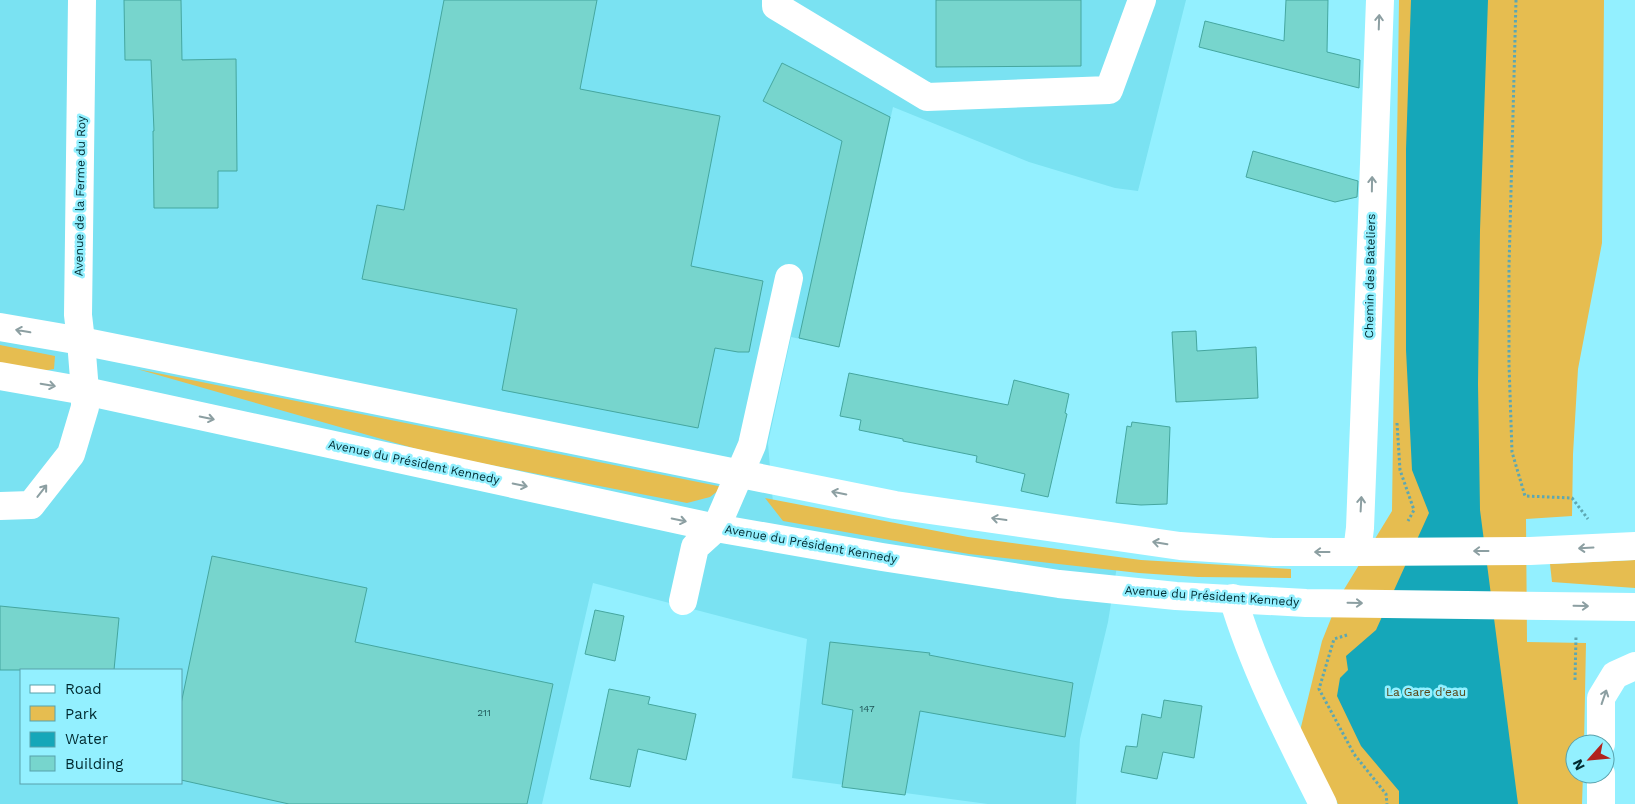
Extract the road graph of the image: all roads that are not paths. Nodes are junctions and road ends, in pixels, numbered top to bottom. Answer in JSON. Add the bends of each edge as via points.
{"nodes":[{"id":1,"x":82,"y":0,"type":"edge"},
{"id":2,"x":776,"y":0,"type":"edge"},
{"id":3,"x":1142,"y":0,"type":"edge"},
{"id":4,"x":1380,"y":0,"type":"edge"},
{"id":5,"x":789,"y":278,"type":"dead end"},
{"id":6,"x":0,"y":326,"type":"edge"},
{"id":7,"x":81,"y":341,"type":"junction"},
{"id":8,"x":0,"y":376,"type":"edge"},
{"id":9,"x":84,"y":391,"type":"junction"},
{"id":10,"x":741,"y":474,"type":"junction"},
{"id":11,"x":0,"y":506,"type":"edge"},
{"id":12,"x":716,"y":528,"type":"junction"},
{"id":13,"x":1635,"y":546,"type":"edge"},
{"id":14,"x":1357,"y":552,"type":"junction"},
{"id":15,"x":1233,"y":598,"type":"junction"},
{"id":16,"x":683,"y":602,"type":"dead end"},
{"id":17,"x":1635,"y":607,"type":"edge"},
{"id":18,"x":1635,"y":666,"type":"edge"},
{"id":19,"x":1601,"y":734,"type":"edge"},
{"id":20,"x":1601,"y":784,"type":"edge"},
{"id":21,"x":1323,"y":804,"type":"edge"},
{"id":22,"x":1601,"y":804,"type":"edge"}],
"edges":[{"from":1,"to":7,"type":"main road","name":"Avenue de la Ferme du Roy","via":[[78,315]]},
{"from":2,"to":3,"type":"main road","via":[[776,6],[928,97],[1109,90]]},
{"from":14,"to":4,"type":"main road","name":"Chemin des Bateliers","one_way":true},
{"from":5,"to":10,"type":"main road","via":[[752,445]]},
{"from":7,"to":6,"type":"main road","one_way":true},
{"from":7,"to":9,"type":"main road","name":"Avenue de la Ferme du Roy"},
{"from":7,"to":10,"type":"main road"},
{"from":8,"to":9,"type":"main road","name":"Avenue du Président Kennedy","one_way":true},
{"from":11,"to":9,"type":"main road","name":"Avenue de la Ferme du Roy","one_way":true,"via":[[31,505],[71,454],[85,407]]},
{"from":9,"to":12,"type":"main road","name":"Avenue du Président Kennedy","one_way":true},
{"from":10,"to":12,"type":"main road"},
{"from":14,"to":10,"type":"main road","one_way":true,"via":[[1272,552],[1180,546],[895,505]]},
{"from":12,"to":15,"type":"main road","name":"Avenue du Président Kennedy","via":[[1059,584],[1176,596]]},
{"from":12,"to":16,"type":"main road","via":[[695,547]]},
{"from":13,"to":14,"type":"main road","one_way":true,"via":[[1530,551]]},
{"from":15,"to":17,"type":"main road","name":"Avenue du Président Kennedy","one_way":true,"via":[[1306,603]]},
{"from":15,"to":21,"type":"main road","via":[[1270,697]]},
{"from":19,"to":18,"type":"main road","one_way":true,"via":[[1601,698],[1615,675]]},
{"from":20,"to":22,"type":"main road"}]}
